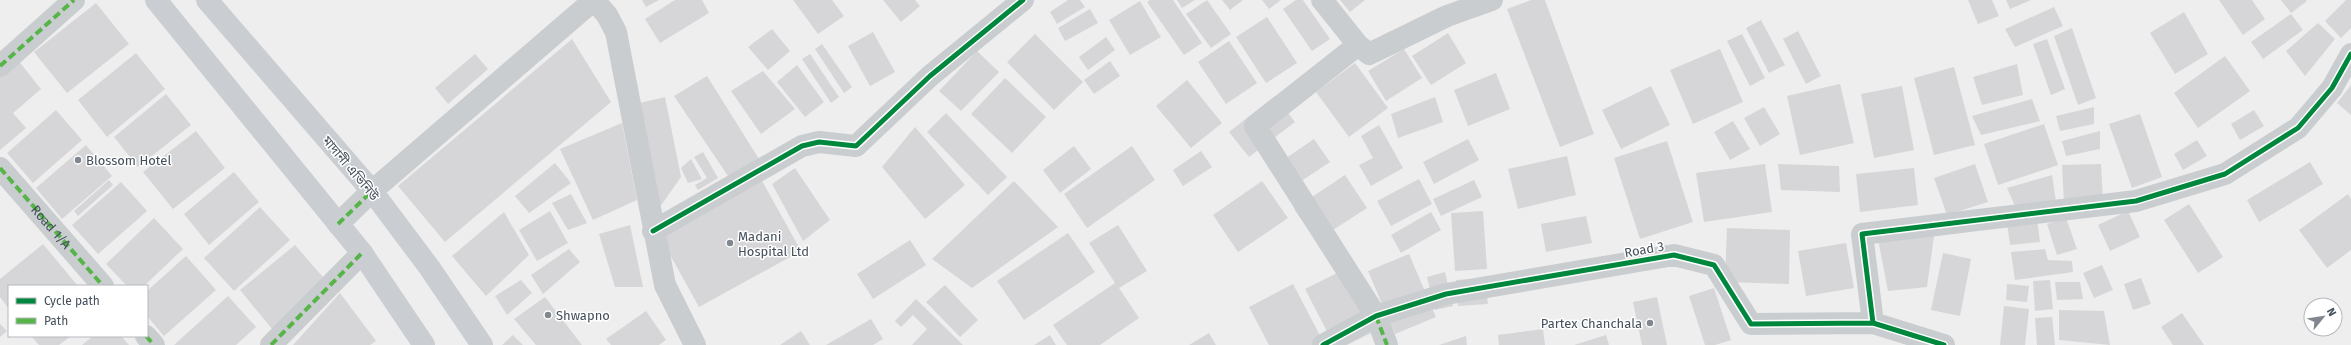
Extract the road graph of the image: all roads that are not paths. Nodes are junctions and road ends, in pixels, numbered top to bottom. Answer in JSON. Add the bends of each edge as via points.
{"nodes":[{"id":1,"x":74,"y":0,"type":"edge"},
{"id":2,"x":156,"y":0,"type":"edge"},
{"id":3,"x":208,"y":0,"type":"edge"},
{"id":4,"x":594,"y":0,"type":"edge"},
{"id":5,"x":1023,"y":0,"type":"edge"},
{"id":6,"x":1322,"y":0,"type":"edge"},
{"id":7,"x":1492,"y":0,"type":"edge"},
{"id":8,"x":1358,"y":45,"type":"junction"},
{"id":9,"x":2351,"y":54,"type":"edge"},
{"id":10,"x":0,"y":66,"type":"edge"},
{"id":11,"x":0,"y":168,"type":"edge"},
{"id":12,"x":372,"y":191,"type":"junction"},
{"id":13,"x":338,"y":224,"type":"junction"},
{"id":14,"x":653,"y":231,"type":"junction"},
{"id":15,"x":362,"y":253,"type":"junction"},
{"id":16,"x":102,"y":285,"type":"edge"},
{"id":17,"x":1376,"y":316,"type":"junction"},
{"id":18,"x":1873,"y":323,"type":"junction"},
{"id":19,"x":147,"y":337,"type":"edge"},
{"id":20,"x":154,"y":345,"type":"edge"},
{"id":21,"x":271,"y":345,"type":"edge"},
{"id":22,"x":424,"y":345,"type":"edge"},
{"id":23,"x":482,"y":345,"type":"edge"},
{"id":24,"x":695,"y":345,"type":"edge"},
{"id":25,"x":1323,"y":345,"type":"edge"},
{"id":26,"x":1387,"y":345,"type":"edge"},
{"id":27,"x":1944,"y":345,"type":"edge"}],
"edges":[{"from":1,"to":10,"type":"street"},
{"from":2,"to":13,"type":"main road"},
{"from":3,"to":12,"type":"main road","name":"মাদানী এভিনিউ"},
{"from":4,"to":12,"type":"street"},
{"from":4,"to":14,"type":"street","via":[[607,15],[616,32]]},
{"from":5,"to":14,"type":"street","via":[[930,76],[856,146],[819,142],[802,146]]},
{"from":6,"to":8,"type":"street"},
{"from":7,"to":8,"type":"street","via":[[1447,16],[1370,54]]},
{"from":8,"to":17,"type":"street","via":[[1255,126]]},
{"from":9,"to":18,"type":"street","via":[[2332,88],[2298,128],[2225,174],[2136,201],[1862,234]]},
{"from":11,"to":16,"type":"street","name":"Road 1/A"},
{"from":12,"to":13,"type":"street"},
{"from":12,"to":23,"type":"main road","name":"মাদানী এভিনিউ","via":[[429,267]]},
{"from":13,"to":15,"type":"main road"},
{"from":14,"to":24,"type":"street","via":[[665,285]]},
{"from":15,"to":21,"type":"street"},
{"from":15,"to":22,"type":"main road"},
{"from":17,"to":18,"type":"street","name":"Road 3","via":[[1446,294],[1674,255],[1714,265],[1751,324]]},
{"from":17,"to":25,"type":"street","name":"Road 3"},
{"from":17,"to":26,"type":"street"},
{"from":18,"to":27,"type":"street","name":"Road 3"},
{"from":19,"to":20,"type":"street"}]}
